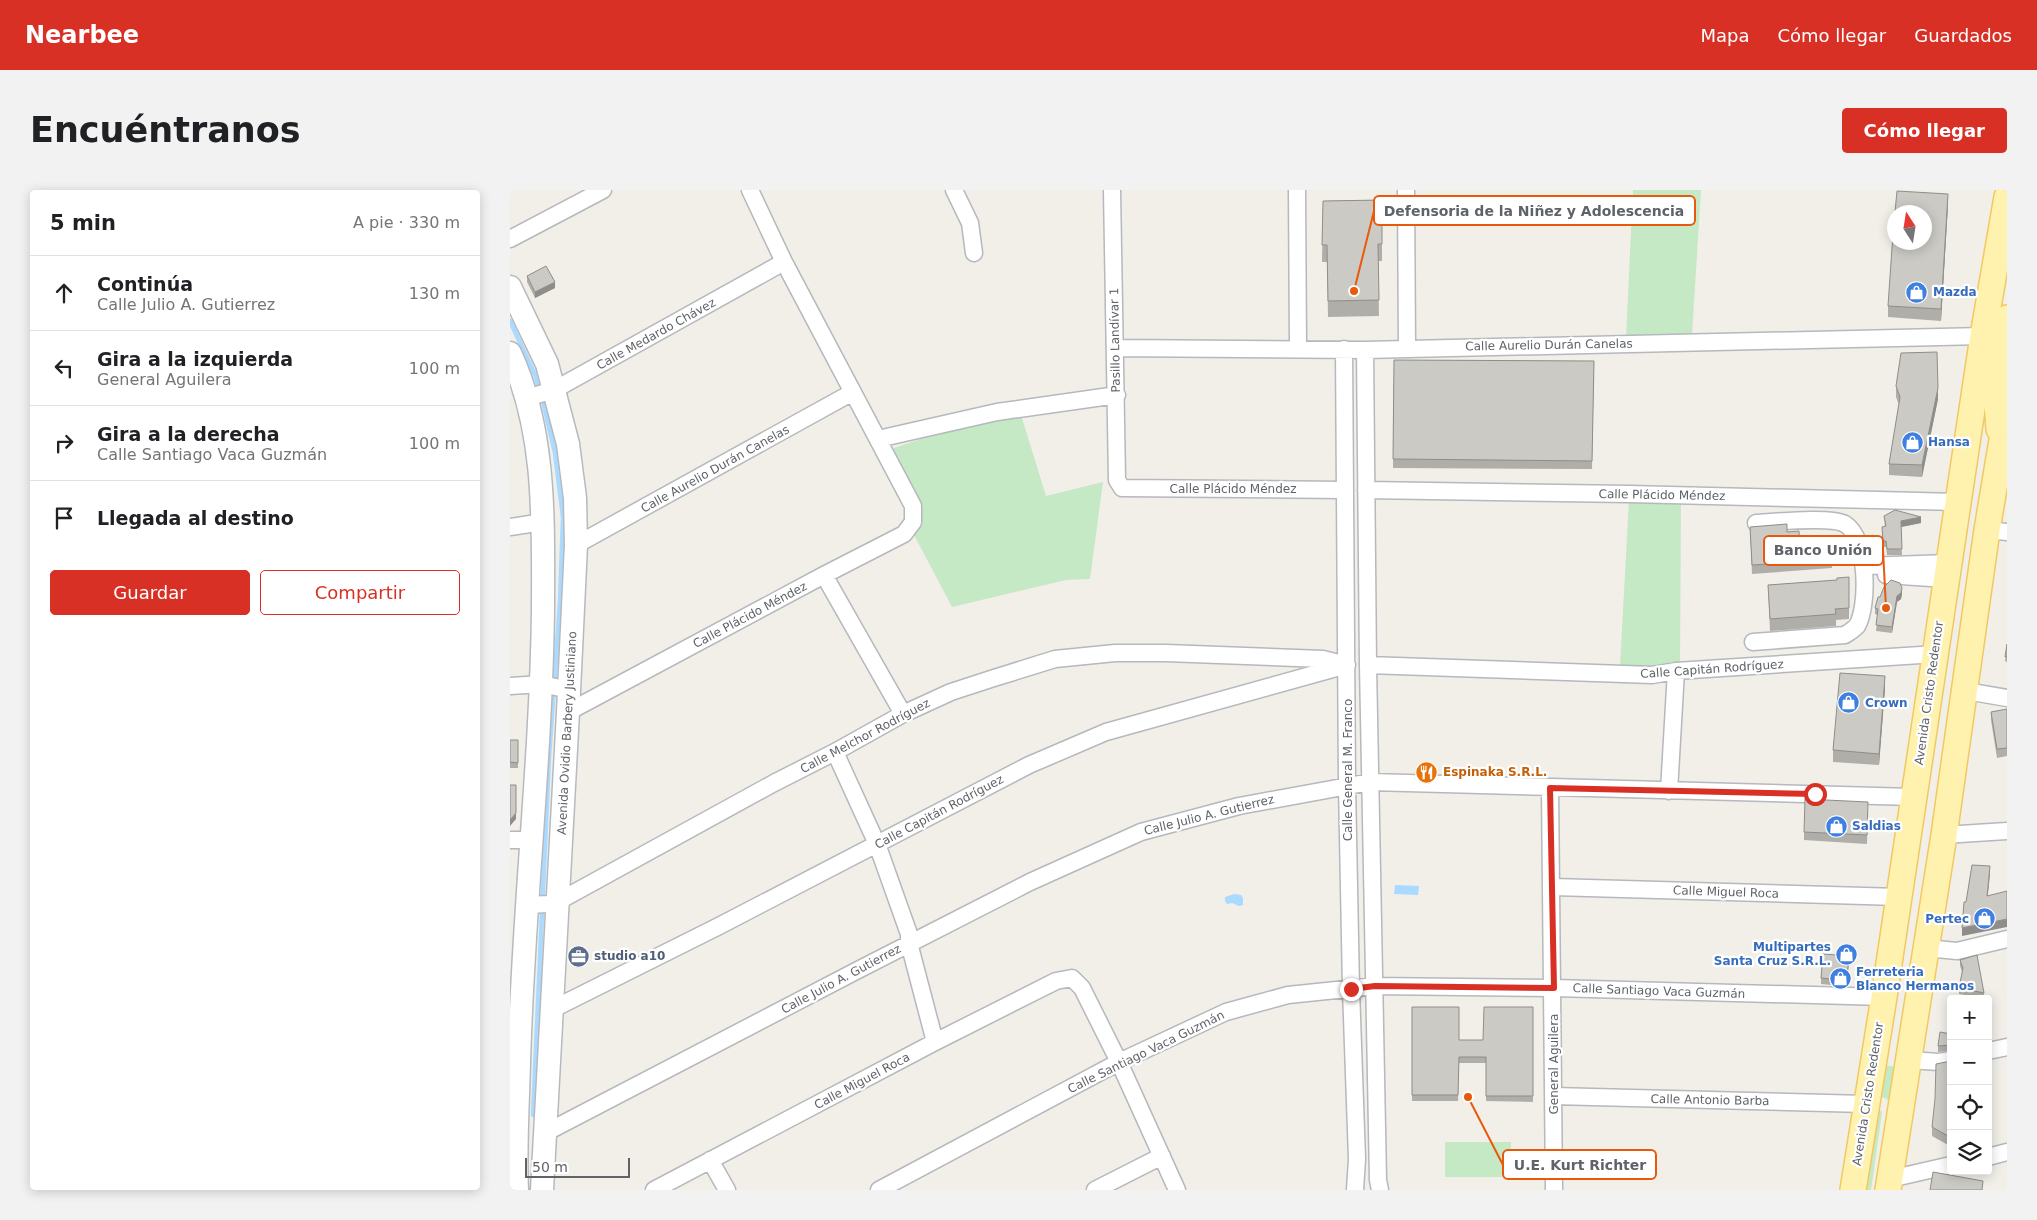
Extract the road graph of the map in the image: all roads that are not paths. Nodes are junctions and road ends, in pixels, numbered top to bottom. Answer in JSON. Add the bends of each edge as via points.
{"nodes":[{"id":1,"x":603,"y":190,"type":"edge"},
{"id":2,"x":750,"y":190,"type":"edge"},
{"id":3,"x":954,"y":190,"type":"edge"},
{"id":4,"x":1112,"y":190,"type":"edge"},
{"id":5,"x":1297,"y":190,"type":"edge"},
{"id":6,"x":1406,"y":190,"type":"edge"},
{"id":7,"x":2007,"y":196,"type":"edge"},
{"id":8,"x":510,"y":239,"type":"edge"},
{"id":9,"x":974,"y":253,"type":"dead end"},
{"id":10,"x":784,"y":262,"type":"junction"},
{"id":11,"x":510,"y":287,"type":"edge"},
{"id":12,"x":2007,"y":318,"type":"edge"},
{"id":13,"x":1983,"y":336,"type":"junction"},
{"id":14,"x":1116,"y":348,"type":"junction"},
{"id":15,"x":1407,"y":348,"type":"junction"},
{"id":16,"x":1298,"y":349,"type":"junction"},
{"id":17,"x":1344,"y":350,"type":"junction"},
{"id":18,"x":1365,"y":350,"type":"junction"},
{"id":19,"x":510,"y":353,"type":"edge"},
{"id":20,"x":853,"y":392,"type":"junction"},
{"id":21,"x":540,"y":394,"type":"junction"},
{"id":22,"x":1117,"y":396,"type":"junction"},
{"id":23,"x":1345,"y":410,"type":"junction"},
{"id":24,"x":1365,"y":410,"type":"junction"},
{"id":25,"x":2007,"y":410,"type":"edge"},
{"id":26,"x":878,"y":438,"type":"junction"},
{"id":27,"x":2000,"y":452,"type":"junction"},
{"id":28,"x":1122,"y":488,"type":"joint"},
{"id":29,"x":1344,"y":490,"type":"junction"},
{"id":30,"x":1366,"y":490,"type":"junction"},
{"id":31,"x":1958,"y":502,"type":"junction"},
{"id":32,"x":544,"y":522,"type":"junction"},
{"id":33,"x":1756,"y":523,"type":"dead end"},
{"id":34,"x":510,"y":527,"type":"edge"},
{"id":35,"x":1997,"y":531,"type":"edge"},
{"id":36,"x":576,"y":545,"type":"junction"},
{"id":37,"x":1864,"y":570,"type":"junction"},
{"id":38,"x":1947,"y":571,"type":"junction"},
{"id":39,"x":824,"y":575,"type":"junction"},
{"id":40,"x":1753,"y":642,"type":"dead end"},
{"id":41,"x":1936,"y":654,"type":"junction"},
{"id":42,"x":1347,"y":665,"type":"junction"},
{"id":43,"x":1368,"y":665,"type":"junction"},
{"id":44,"x":1676,"y":671,"type":"junction"},
{"id":45,"x":510,"y":686,"type":"edge"},
{"id":46,"x":1966,"y":691,"type":"junction"},
{"id":47,"x":557,"y":692,"type":"junction"},
{"id":48,"x":2007,"y":698,"type":"edge"},
{"id":49,"x":903,"y":714,"type":"junction"},
{"id":50,"x":836,"y":752,"type":"junction"},
{"id":51,"x":1370,"y":782,"type":"junction"},
{"id":52,"x":1347,"y":785,"type":"junction"},
{"id":53,"x":1550,"y":788,"type":"junction"},
{"id":54,"x":1669,"y":791,"type":"junction"},
{"id":55,"x":1913,"y":797,"type":"junction"},
{"id":56,"x":2007,"y":831,"type":"edge"},
{"id":57,"x":1944,"y":835,"type":"junction"},
{"id":58,"x":521,"y":840,"type":"edge"},
{"id":59,"x":877,"y":844,"type":"junction"},
{"id":60,"x":1553,"y":888,"type":"junction"},
{"id":61,"x":1899,"y":897,"type":"junction"},
{"id":62,"x":542,"y":903,"type":"junction"},
{"id":63,"x":2007,"y":939,"type":"edge"},
{"id":64,"x":909,"y":943,"type":"junction"},
{"id":65,"x":1926,"y":948,"type":"junction"},
{"id":66,"x":516,"y":975,"type":"edge"},
{"id":67,"x":1375,"y":986,"type":"junction"},
{"id":68,"x":1554,"y":988,"type":"junction"},
{"id":69,"x":1351,"y":989,"type":"junction"},
{"id":70,"x":1884,"y":997,"type":"junction"},
{"id":71,"x":551,"y":1010,"type":"junction"},
{"id":72,"x":1880,"y":1022,"type":"junction"},
{"id":73,"x":935,"y":1042,"type":"junction"},
{"id":74,"x":2007,"y":1047,"type":"edge"},
{"id":75,"x":1992,"y":1050,"type":"edge"},
{"id":76,"x":1909,"y":1060,"type":"junction"},
{"id":77,"x":1947,"y":1061,"type":"edge"},
{"id":78,"x":1119,"y":1062,"type":"junction"},
{"id":79,"x":1553,"y":1096,"type":"junction"},
{"id":80,"x":1866,"y":1104,"type":"junction"},
{"id":81,"x":518,"y":1113,"type":"junction"},
{"id":82,"x":1896,"y":1133,"type":"junction"},
{"id":83,"x":546,"y":1134,"type":"junction"},
{"id":84,"x":513,"y":1146,"type":"edge"},
{"id":85,"x":2007,"y":1152,"type":"edge"},
{"id":86,"x":1992,"y":1155,"type":"edge"},
{"id":87,"x":1162,"y":1156,"type":"junction"},
{"id":88,"x":544,"y":1160,"type":"junction"},
{"id":89,"x":710,"y":1160,"type":"junction"},
{"id":90,"x":1947,"y":1166,"type":"edge"},
{"id":91,"x":1889,"y":1185,"type":"edge"},
{"id":92,"x":517,"y":1190,"type":"edge"},
{"id":93,"x":542,"y":1190,"type":"edge"},
{"id":94,"x":654,"y":1190,"type":"edge"},
{"id":95,"x":727,"y":1190,"type":"edge"},
{"id":96,"x":879,"y":1190,"type":"edge"},
{"id":97,"x":1095,"y":1190,"type":"edge"},
{"id":98,"x":1177,"y":1190,"type":"edge"},
{"id":99,"x":1355,"y":1190,"type":"edge"},
{"id":100,"x":1380,"y":1190,"type":"edge"},
{"id":101,"x":1554,"y":1190,"type":"edge"},
{"id":102,"x":1853,"y":1190,"type":"edge"}],
"edges":[{"from":1,"to":8,"type":"street"},
{"from":2,"to":10,"type":"street"},
{"from":3,"to":9,"type":"street","via":[[970,223]]},
{"from":4,"to":14,"type":"street","name":"Pasillo Landívar 1"},
{"from":5,"to":16,"type":"street"},
{"from":6,"to":15,"type":"street"},
{"from":7,"to":13,"type":"main road","name":"Avenida Cristo Redentor"},
{"from":10,"to":20,"type":"street"},
{"from":10,"to":21,"type":"street","name":"Calle Medardo Chávez"},
{"from":11,"to":21,"type":"street","name":"Avenida Ovidio Barbery Justiniano","via":[[547,364]]},
{"from":12,"to":27,"type":"main road","via":[[1997,402]]},
{"from":13,"to":15,"type":"street","name":"Calle Aurelio Durán Canelas"},
{"from":13,"to":31,"type":"main road","name":"Avenida Cristo Redentor"},
{"from":14,"to":16,"type":"street","name":"Calle Aurelio Durán Canelas"},
{"from":14,"to":22,"type":"street","name":"Pasillo Landívar 1"},
{"from":15,"to":18,"type":"street","name":"Calle Aurelio Durán Canelas"},
{"from":16,"to":17,"type":"street","name":"Calle Aurelio Durán Canelas"},
{"from":17,"to":18,"type":"street","name":"Calle Aurelio Durán Canelas"},
{"from":17,"to":23,"type":"street","name":"Calle General M. Franco"},
{"from":18,"to":24,"type":"street","name":"Calle General M. Franco"},
{"from":19,"to":21,"type":"street","name":"Avenida Ovidio Barbery Justiniano"},
{"from":20,"to":26,"type":"street"},
{"from":20,"to":36,"type":"street","name":"Calle Aurelio Durán Canelas"},
{"from":21,"to":32,"type":"street","name":"Avenida Ovidio Barbery Justiniano","via":[[534,427]]},
{"from":21,"to":36,"type":"street","name":"Avenida Ovidio Barbery Justiniano","via":[[568,444],[575,498]]},
{"from":22,"to":26,"type":"street","via":[[997,412]]},
{"from":22,"to":28,"type":"street","name":"Pasillo Landívar 1","via":[[1117,480]]},
{"from":23,"to":24,"type":"street"},
{"from":23,"to":29,"type":"street","name":"Calle General M. Franco"},
{"from":24,"to":30,"type":"street","name":"Calle General M. Franco"},
{"from":25,"to":27,"type":"main road"},
{"from":26,"to":39,"type":"street","name":"Calle Plácido Méndez","via":[[913,506],[913,522],[904,534]]},
{"from":27,"to":35,"type":"main road"},
{"from":28,"to":29,"type":"street","name":"Calle Plácido Méndez"},
{"from":29,"to":42,"type":"street","name":"Calle General M. Franco"},
{"from":30,"to":31,"type":"street","name":"Calle Plácido Méndez"},
{"from":30,"to":43,"type":"street","name":"Calle General M. Franco"},
{"from":31,"to":38,"type":"main road","name":"Avenida Cristo Redentor"},
{"from":32,"to":34,"type":"street"},
{"from":32,"to":47,"type":"street","name":"Avenida Ovidio Barbery Justiniano"},
{"from":33,"to":37,"type":"street","via":[[1824,520],[1845,524],[1861,549]]},
{"from":35,"to":46,"type":"main road"},
{"from":36,"to":47,"type":"street","name":"Avenida Ovidio Barbery Justiniano"},
{"from":37,"to":38,"type":"street"},
{"from":37,"to":40,"type":"street","via":[[1860,615],[1852,631],[1845,635]]},
{"from":38,"to":41,"type":"main road","name":"Avenida Cristo Redentor"},
{"from":39,"to":47,"type":"street","name":"Calle Plácido Méndez"},
{"from":39,"to":49,"type":"street"},
{"from":41,"to":44,"type":"street","name":"Calle Capitán Rodríguez"},
{"from":41,"to":55,"type":"main road","name":"Avenida Cristo Redentor"},
{"from":42,"to":49,"type":"street","name":"Calle Melchor Rodríguez","via":[[1323,659],[1166,653],[1116,653],[1055,659],[951,692]]},
{"from":42,"to":52,"type":"street","name":"Calle General M. Franco"},
{"from":42,"to":59,"type":"street","name":"Calle Capitán Rodríguez","via":[[1106,732],[1029,764]]},
{"from":43,"to":44,"type":"street","name":"Calle Capitán Rodríguez","via":[[1652,675]]},
{"from":43,"to":51,"type":"street","name":"Calle General M. Franco"},
{"from":44,"to":54,"type":"street"},
{"from":45,"to":47,"type":"street"},
{"from":46,"to":48,"type":"street"},
{"from":46,"to":57,"type":"main road"},
{"from":47,"to":58,"type":"street","name":"Avenida Ovidio Barbery Justiniano"},
{"from":47,"to":62,"type":"street","name":"Avenida Ovidio Barbery Justiniano"},
{"from":49,"to":50,"type":"street","name":"Calle Melchor Rodríguez"},
{"from":50,"to":59,"type":"street"},
{"from":50,"to":62,"type":"street","name":"Calle Melchor Rodríguez"},
{"from":51,"to":52,"type":"street","name":"Calle Julio A. Gutierrez"},
{"from":51,"to":53,"type":"street","name":"Calle Julio A. Gutierrez"},
{"from":51,"to":67,"type":"street","name":"Calle General M. Franco"},
{"from":52,"to":64,"type":"street","name":"Calle Julio A. Gutierrez","via":[[1238,806],[1141,832],[1030,882]]},
{"from":52,"to":69,"type":"street","name":"Calle General M. Franco"},
{"from":53,"to":54,"type":"street","name":"Calle Julio A. Gutierrez"},
{"from":53,"to":60,"type":"street","name":"General Aguilera"},
{"from":54,"to":55,"type":"street","name":"Calle Julio A. Gutierrez"},
{"from":55,"to":61,"type":"main road","name":"Avenida Cristo Redentor"},
{"from":56,"to":57,"type":"street"},
{"from":57,"to":65,"type":"main road"},
{"from":58,"to":62,"type":"street","name":"Avenida Ovidio Barbery Justiniano"},
{"from":59,"to":64,"type":"street","via":[[909,934]]},
{"from":59,"to":71,"type":"street","name":"Calle Capitán Rodríguez"},
{"from":60,"to":61,"type":"street","name":"Calle Miguel Roca"},
{"from":60,"to":68,"type":"street","name":"General Aguilera"},
{"from":61,"to":70,"type":"main road","name":"Avenida Cristo Redentor"},
{"from":62,"to":66,"type":"street","name":"Avenida Ovidio Barbery Justiniano"},
{"from":62,"to":71,"type":"street","name":"Avenida Ovidio Barbery Justiniano"},
{"from":63,"to":65,"type":"street","via":[[1956,951]]},
{"from":64,"to":73,"type":"street"},
{"from":64,"to":83,"type":"street","name":"Calle Julio A. Gutierrez"},
{"from":65,"to":76,"type":"main road"},
{"from":66,"to":81,"type":"street","name":"Avenida Ovidio Barbery Justiniano"},
{"from":67,"to":68,"type":"street","name":"Calle Santiago Vaca Guzmán"},
{"from":67,"to":69,"type":"street","name":"Calle Santiago Vaca Guzmán"},
{"from":67,"to":100,"type":"street","name":"Calle General M. Franco"},
{"from":68,"to":70,"type":"street","name":"Calle Santiago Vaca Guzmán"},
{"from":68,"to":79,"type":"street","name":"General Aguilera"},
{"from":69,"to":78,"type":"street","name":"Calle Santiago Vaca Guzmán","via":[[1288,995],[1226,1012]]},
{"from":69,"to":99,"type":"street","name":"Calle General M. Franco","via":[[1357,1159]]},
{"from":70,"to":72,"type":"main road","name":"Avenida Cristo Redentor"},
{"from":71,"to":83,"type":"street","name":"Avenida Ovidio Barbery Justiniano"},
{"from":72,"to":76,"type":"main road","via":[[1884,1057],[1899,1064]]},
{"from":72,"to":80,"type":"main road","name":"Avenida Cristo Redentor"},
{"from":73,"to":78,"type":"street","name":"Calle Miguel Roca","via":[[1056,981],[1072,978],[1082,988]]},
{"from":73,"to":89,"type":"street","name":"Calle Miguel Roca"},
{"from":74,"to":75,"type":"street"},
{"from":76,"to":77,"type":"street"},
{"from":76,"to":82,"type":"main road"},
{"from":78,"to":87,"type":"street"},
{"from":78,"to":96,"type":"street","name":"Calle Santiago Vaca Guzmán"},
{"from":79,"to":80,"type":"street","name":"Calle Antonio Barba"},
{"from":79,"to":101,"type":"street","name":"General Aguilera"},
{"from":80,"to":82,"type":"main road","via":[[1874,1102],[1888,1106]]},
{"from":80,"to":102,"type":"main road","name":"Avenida Cristo Redentor"},
{"from":81,"to":83,"type":"street","via":[[524,1129],[534,1135]]},
{"from":81,"to":84,"type":"street","name":"Avenida Ovidio Barbery Justiniano"},
{"from":82,"to":91,"type":"main road"},
{"from":83,"to":88,"type":"street","name":"Avenida Ovidio Barbery Justiniano"},
{"from":84,"to":88,"type":"street","via":[[527,1143],[538,1149]]},
{"from":84,"to":92,"type":"street","name":"Avenida Ovidio Barbery Justiniano"},
{"from":85,"to":86,"type":"street"},
{"from":87,"to":97,"type":"street"},
{"from":87,"to":98,"type":"street"},
{"from":88,"to":93,"type":"street","name":"Avenida Ovidio Barbery Justiniano"},
{"from":89,"to":94,"type":"street","name":"Calle Miguel Roca"},
{"from":89,"to":95,"type":"street"},
{"from":90,"to":91,"type":"street"}]}
